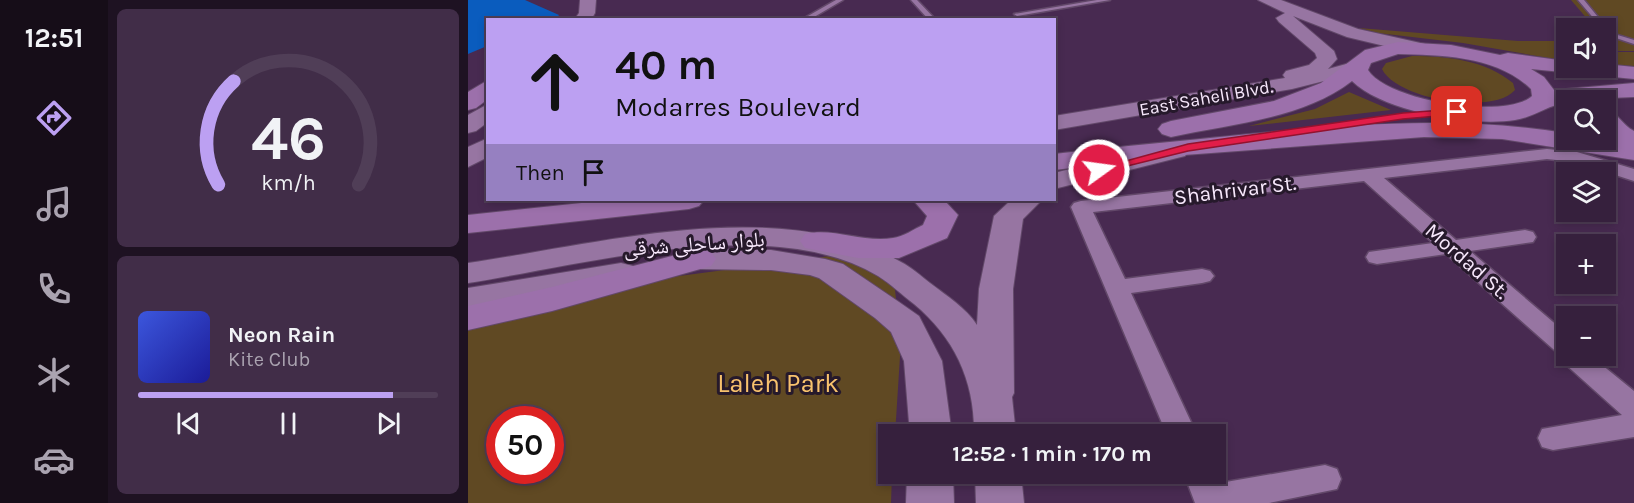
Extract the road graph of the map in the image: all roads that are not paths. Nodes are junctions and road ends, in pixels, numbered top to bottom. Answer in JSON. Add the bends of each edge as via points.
{"nodes":[{"id":1,"x":588,"y":0,"type":"edge"},
{"id":2,"x":840,"y":0,"type":"edge"},
{"id":3,"x":914,"y":0,"type":"edge"},
{"id":4,"x":1107,"y":0,"type":"edge"},
{"id":5,"x":1581,"y":0,"type":"edge"},
{"id":6,"x":1260,"y":2,"type":"edge"},
{"id":7,"x":1017,"y":14,"type":"dead end"},
{"id":8,"x":583,"y":18,"type":"edge"},
{"id":9,"x":808,"y":18,"type":"edge"},
{"id":10,"x":931,"y":18,"type":"edge"},
{"id":11,"x":1286,"y":18,"type":"junction"},
{"id":12,"x":1596,"y":18,"type":"edge"},
{"id":13,"x":1616,"y":36,"type":"edge"},
{"id":14,"x":1634,"y":42,"type":"edge"},
{"id":15,"x":1418,"y":48,"type":"junction"},
{"id":16,"x":1460,"y":52,"type":"junction"},
{"id":17,"x":1358,"y":64,"type":"junction"},
{"id":18,"x":1634,"y":73,"type":"edge"},
{"id":19,"x":486,"y":89,"type":"edge"},
{"id":20,"x":1634,"y":90,"type":"edge"},
{"id":21,"x":1240,"y":92,"type":"junction"},
{"id":22,"x":1634,"y":97,"type":"edge"},
{"id":23,"x":1541,"y":101,"type":"junction"},
{"id":24,"x":1616,"y":101,"type":"edge"},
{"id":25,"x":468,"y":103,"type":"edge"},
{"id":26,"x":486,"y":112,"type":"edge"},
{"id":27,"x":1457,"y":112,"type":"junction"},
{"id":28,"x":1484,"y":114,"type":"junction"},
{"id":29,"x":1556,"y":118,"type":"edge"},
{"id":30,"x":1089,"y":119,"type":"junction"},
{"id":31,"x":1056,"y":123,"type":"edge"},
{"id":32,"x":468,"y":126,"type":"edge"},
{"id":33,"x":1056,"y":128,"type":"edge"},
{"id":34,"x":1556,"y":129,"type":"edge"},
{"id":35,"x":1616,"y":131,"type":"edge"},
{"id":36,"x":1616,"y":140,"type":"edge"},
{"id":37,"x":1616,"y":143,"type":"edge"},
{"id":38,"x":486,"y":146,"type":"edge"},
{"id":39,"x":1634,"y":146,"type":"edge"},
{"id":40,"x":1056,"y":147,"type":"edge"},
{"id":41,"x":1188,"y":148,"type":"junction"},
{"id":42,"x":468,"y":159,"type":"edge"},
{"id":43,"x":1056,"y":162,"type":"edge"},
{"id":44,"x":1368,"y":174,"type":"junction"},
{"id":45,"x":1634,"y":175,"type":"edge"},
{"id":46,"x":1056,"y":181,"type":"edge"},
{"id":47,"x":591,"y":201,"type":"edge"},
{"id":48,"x":680,"y":201,"type":"edge"},
{"id":49,"x":928,"y":201,"type":"edge"},
{"id":50,"x":1027,"y":201,"type":"edge"},
{"id":51,"x":468,"y":214,"type":"edge"},
{"id":52,"x":468,"y":224,"type":"edge"},
{"id":53,"x":1525,"y":237,"type":"dead end"},
{"id":54,"x":816,"y":242,"type":"junction"},
{"id":55,"x":1450,"y":246,"type":"junction"},
{"id":56,"x":1377,"y":257,"type":"dead end"},
{"id":57,"x":699,"y":259,"type":"junction"},
{"id":58,"x":468,"y":273,"type":"edge"},
{"id":59,"x":1202,"y":276,"type":"dead end"},
{"id":60,"x":1117,"y":288,"type":"junction"},
{"id":61,"x":468,"y":299,"type":"edge"},
{"id":62,"x":468,"y":318,"type":"edge"},
{"id":63,"x":1556,"y":339,"type":"edge"},
{"id":64,"x":1586,"y":366,"type":"edge"},
{"id":65,"x":1634,"y":408,"type":"edge"},
{"id":66,"x":994,"y":419,"type":"edge"},
{"id":67,"x":930,"y":424,"type":"edge"},
{"id":68,"x":1177,"y":424,"type":"edge"},
{"id":69,"x":1634,"y":425,"type":"edge"},
{"id":70,"x":1553,"y":438,"type":"dead end"},
{"id":71,"x":1324,"y":479,"type":"dead end"},
{"id":72,"x":930,"y":484,"type":"edge"},
{"id":73,"x":999,"y":484,"type":"edge"},
{"id":74,"x":1208,"y":492,"type":"edge"},
{"id":75,"x":930,"y":503,"type":"edge"},
{"id":76,"x":1000,"y":503,"type":"edge"}],
"edges":[{"from":1,"to":8,"type":"main road"},
{"from":2,"to":9,"type":"lane"},
{"from":3,"to":10,"type":"lane"},
{"from":4,"to":7,"type":"lane"},
{"from":5,"to":12,"type":"lane"},
{"from":6,"to":11,"type":"main road"},
{"from":6,"to":15,"type":"main road","via":[[1353,33]]},
{"from":11,"to":17,"type":"main road","via":[[1351,51]]},
{"from":11,"to":21,"type":"main road","via":[[1324,51],[1327,59],[1316,69]]},
{"from":13,"to":14,"type":"lane"},
{"from":15,"to":16,"type":"highway"},
{"from":15,"to":17,"type":"highway","via":[[1381,51]]},
{"from":16,"to":18,"type":"highway"},
{"from":16,"to":23,"type":"highway","via":[[1498,62],[1528,76],[1543,91]]},
{"from":17,"to":21,"type":"main road","name":"East Saheli Blvd.","via":[[1334,75]]},
{"from":17,"to":27,"type":"highway","via":[[1359,75],[1384,93]]},
{"from":17,"to":40,"type":"highway","via":[[1329,88],[1280,107]]},
{"from":19,"to":25,"type":"highway"},
{"from":20,"to":23,"type":"highway"},
{"from":21,"to":30,"type":"main road","name":"East Saheli Blvd."},
{"from":22,"to":24,"type":"highway"},
{"from":23,"to":28,"type":"highway","via":[[1526,110]]},
{"from":23,"to":29,"type":"highway","via":[[1542,110]]},
{"from":26,"to":32,"type":"main road"},
{"from":27,"to":28,"type":"highway"},
{"from":27,"to":41,"type":"highway","via":[[1403,116]]},
{"from":28,"to":34,"type":"highway"},
{"from":30,"to":31,"type":"main road","name":"East Saheli Blvd."},
{"from":30,"to":33,"type":"main road"},
{"from":35,"to":39,"type":"highway"},
{"from":36,"to":39,"type":"highway"},
{"from":37,"to":39,"type":"highway"},
{"from":38,"to":42,"type":"main road"},
{"from":39,"to":41,"type":"highway","via":[[1458,129],[1365,132]]},
{"from":41,"to":43,"type":"highway"},
{"from":41,"to":46,"type":"main road"},
{"from":44,"to":45,"type":"street","name":"Shahrivar St.","via":[[1547,154],[1587,159]]},
{"from":44,"to":55,"type":"street","name":"Mordad St."},
{"from":44,"to":60,"type":"street","name":"Shahrivar St.","via":[[1081,207]]},
{"from":47,"to":51,"type":"highway"},
{"from":48,"to":52,"type":"highway"},
{"from":49,"to":54,"type":"highway","via":[[943,215],[936,231],[899,248]]},
{"from":50,"to":66,"type":"main road","via":[[1009,216],[996,289]]},
{"from":53,"to":55,"type":"street"},
{"from":54,"to":58,"type":"main road","name":"بلوار ساحلی شرقی","via":[[757,236],[645,244]]},
{"from":54,"to":66,"type":"main road","name":"بلوار ساحلی شرقی","via":[[870,260],[917,285],[962,331]]},
{"from":55,"to":56,"type":"street"},
{"from":55,"to":63,"type":"street","name":"Mordad St."},
{"from":57,"to":61,"type":"main road","name":"بلوار ساحلی شرقی"},
{"from":57,"to":62,"type":"highway"},
{"from":57,"to":67,"type":"main road","name":"بلوار ساحلی شرقی","via":[[771,260],[814,267],[831,272],[887,310],[906,325],[923,361]]},
{"from":59,"to":60,"type":"street"},
{"from":60,"to":68,"type":"street","name":"Shahrivar St."},
{"from":64,"to":65,"type":"street"},
{"from":69,"to":70,"type":"street"},
{"from":71,"to":74,"type":"street"},
{"from":72,"to":75,"type":"main road"},
{"from":73,"to":76,"type":"main road"}]}
